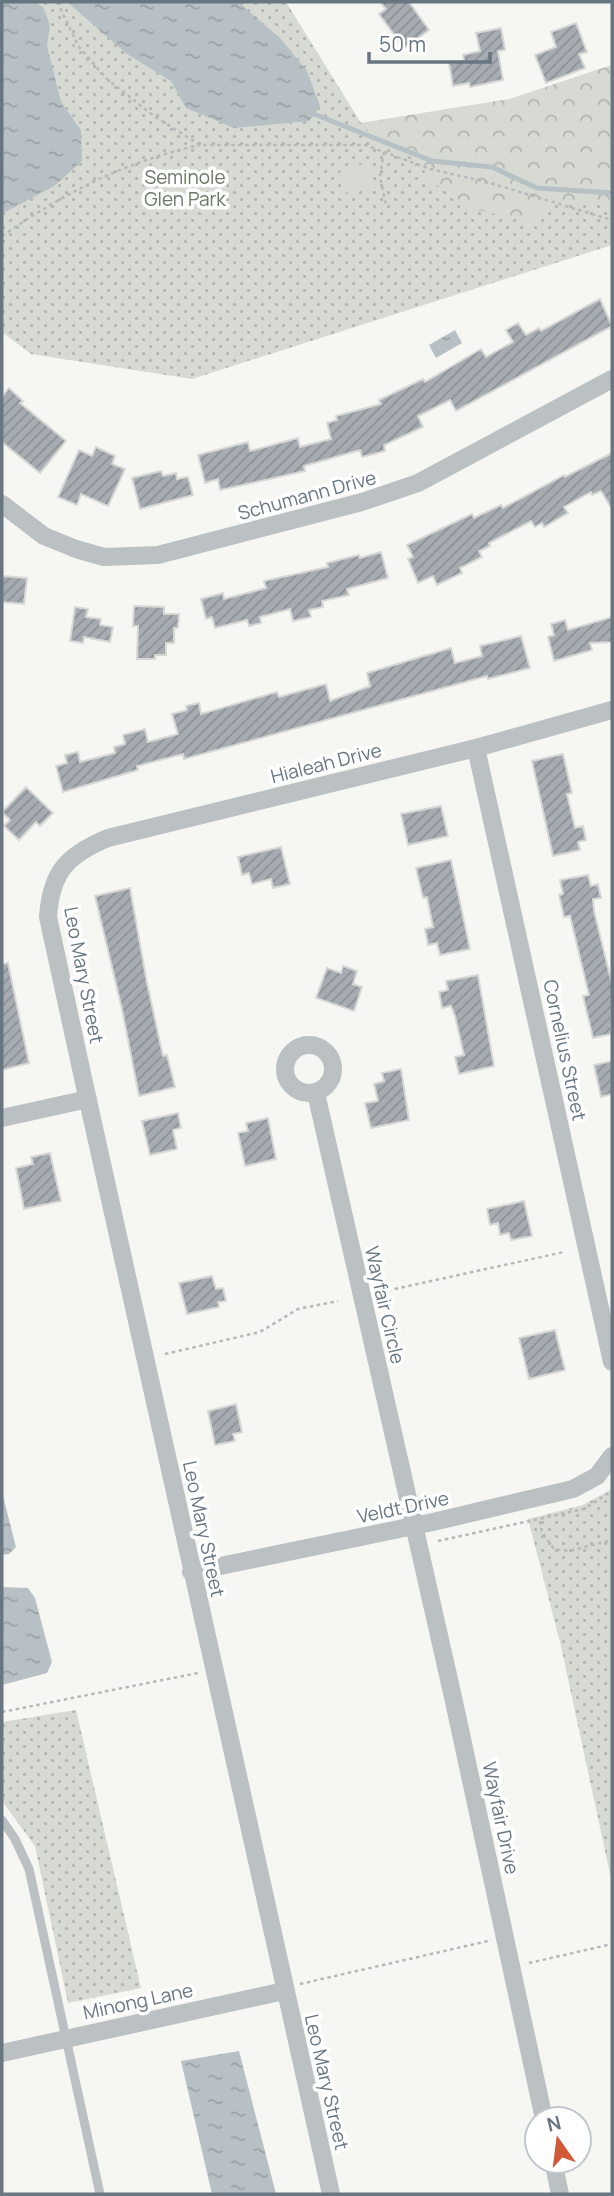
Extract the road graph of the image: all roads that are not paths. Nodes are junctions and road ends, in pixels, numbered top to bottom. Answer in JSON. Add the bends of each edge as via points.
{"nodes":[{"id":1,"x":612,"y":380,"type":"edge"},
{"id":2,"x":2,"y":504,"type":"edge"},
{"id":3,"x":612,"y":710,"type":"edge"},
{"id":4,"x":475,"y":748,"type":"junction"},
{"id":5,"x":58,"y":872,"type":"joint"},
{"id":6,"x":316,"y":1093,"type":"dead end"},
{"id":7,"x":88,"y":1099,"type":"junction"},
{"id":8,"x":2,"y":1118,"type":"edge"},
{"id":9,"x":612,"y":1362,"type":"edge"},
{"id":10,"x":612,"y":1457,"type":"edge"},
{"id":11,"x":413,"y":1526,"type":"junction"},
{"id":12,"x":191,"y":1572,"type":"junction"},
{"id":13,"x":2,"y":1820,"type":"edge"},
{"id":14,"x":284,"y":1989,"type":"junction"},
{"id":15,"x":65,"y":2038,"type":"junction"},
{"id":16,"x":2,"y":2053,"type":"edge"},
{"id":17,"x":541,"y":2105,"type":"edge"},
{"id":18,"x":556,"y":2175,"type":"edge"},
{"id":19,"x":100,"y":2194,"type":"edge"},
{"id":20,"x":331,"y":2194,"type":"edge"},
{"id":21,"x":560,"y":2194,"type":"edge"}],
"edges":[{"from":1,"to":2,"type":"street","name":"Schumann Drive","via":[[418,483],[349,506],[158,555],[104,557],[76,550],[44,536]]},
{"from":3,"to":4,"type":"street","name":"Hialeah Drive"},
{"from":4,"to":5,"type":"street","name":"Hialeah Drive","via":[[108,838],[81,849]]},
{"from":4,"to":9,"type":"street","name":"Cornelius Street"},
{"from":5,"to":7,"type":"street","name":"Leo Mary Street","via":[[48,917]]},
{"from":6,"to":11,"type":"street","name":"Wayfair Circle"},
{"from":7,"to":8,"type":"street"},
{"from":7,"to":12,"type":"street","name":"Leo Mary Street"},
{"from":10,"to":11,"type":"street","name":"Veldt Drive","via":[[597,1476],[573,1489]]},
{"from":11,"to":12,"type":"street","name":"Veldt Drive"},
{"from":11,"to":17,"type":"street","name":"Wayfair Drive"},
{"from":12,"to":14,"type":"street","name":"Leo Mary Street"},
{"from":13,"to":15,"type":"lane","via":[[29,1868]]},
{"from":14,"to":15,"type":"street","name":"Minong Lane"},
{"from":14,"to":20,"type":"street","name":"Leo Mary Street"},
{"from":15,"to":16,"type":"street","name":"Minong Lane"},
{"from":15,"to":19,"type":"lane"},
{"from":18,"to":21,"type":"street"}]}
